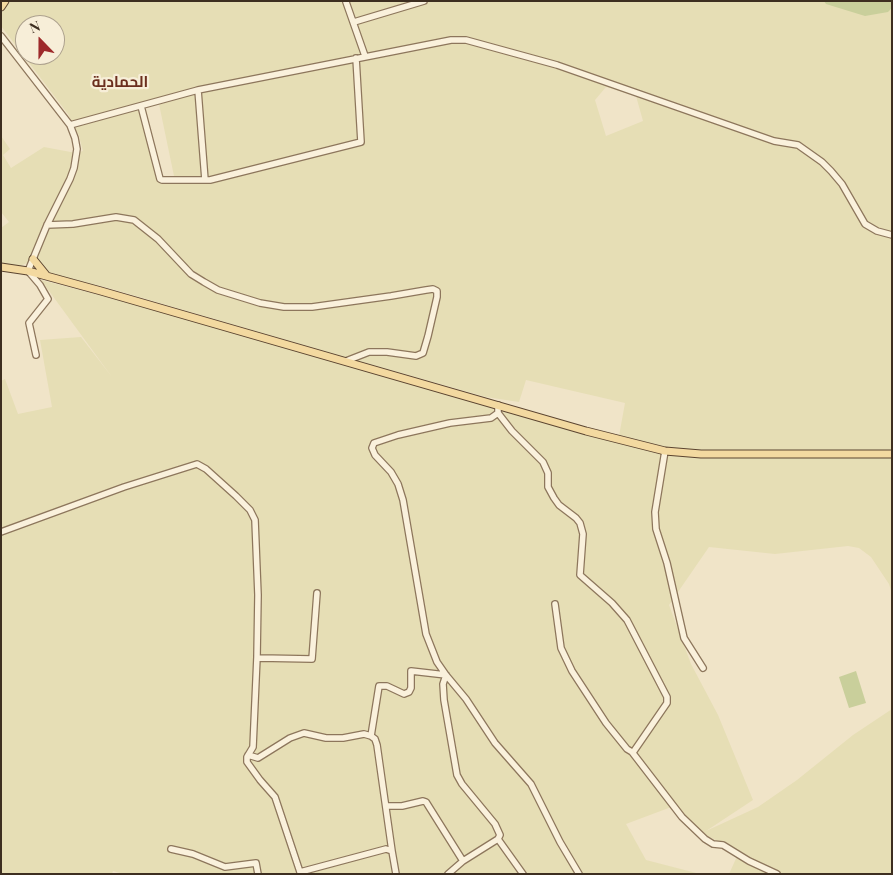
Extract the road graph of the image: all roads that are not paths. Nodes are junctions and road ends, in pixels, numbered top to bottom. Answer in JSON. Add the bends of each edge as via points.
{"nodes":[{"id":1,"x":5,"y":1,"type":"edge"},
{"id":2,"x":424,"y":1,"type":"edge"},
{"id":3,"x":346,"y":2,"type":"edge"},
{"id":4,"x":412,"y":3,"type":"edge"},
{"id":5,"x":1,"y":6,"type":"edge"},
{"id":6,"x":354,"y":22,"type":"junction"},
{"id":7,"x":1,"y":36,"type":"edge"},
{"id":8,"x":365,"y":56,"type":"junction"},
{"id":9,"x":356,"y":58,"type":"junction"},
{"id":10,"x":198,"y":90,"type":"junction"},
{"id":11,"x":141,"y":106,"type":"junction"},
{"id":12,"x":70,"y":125,"type":"junction"},
{"id":13,"x":205,"y":180,"type":"junction"},
{"id":14,"x":47,"y":225,"type":"junction"},
{"id":15,"x":892,"y":236,"type":"edge"},
{"id":16,"x":33,"y":259,"type":"junction"},
{"id":17,"x":1,"y":267,"type":"edge"},
{"id":18,"x":28,"y":271,"type":"junction"},
{"id":19,"x":48,"y":277,"type":"junction"},
{"id":20,"x":36,"y":355,"type":"dead end"},
{"id":21,"x":346,"y":361,"type":"junction"},
{"id":22,"x":498,"y":409,"type":"junction"},
{"id":23,"x":665,"y":451,"type":"junction"},
{"id":24,"x":892,"y":454,"type":"edge"},
{"id":25,"x":1,"y":532,"type":"edge"},
{"id":26,"x":317,"y":593,"type":"dead end"},
{"id":27,"x":555,"y":604,"type":"dead end"},
{"id":28,"x":257,"y":656,"type":"junction"},
{"id":29,"x":704,"y":668,"type":"dead end"},
{"id":30,"x":446,"y":675,"type":"junction"},
{"id":31,"x":371,"y":736,"type":"junction"},
{"id":32,"x":632,"y":752,"type":"junction"},
{"id":33,"x":248,"y":755,"type":"junction"},
{"id":34,"x":386,"y":806,"type":"junction"},
{"id":35,"x":498,"y":839,"type":"junction"},
{"id":36,"x":171,"y":848,"type":"dead end"},
{"id":37,"x":392,"y":851,"type":"junction"},
{"id":38,"x":463,"y":861,"type":"junction"},
{"id":39,"x":300,"y":873,"type":"edge"},
{"id":40,"x":258,"y":874,"type":"edge"},
{"id":41,"x":396,"y":874,"type":"edge"},
{"id":42,"x":448,"y":874,"type":"edge"},
{"id":43,"x":522,"y":874,"type":"edge"},
{"id":44,"x":579,"y":874,"type":"edge"},
{"id":45,"x":777,"y":874,"type":"edge"}],
"edges":[{"from":1,"to":5,"type":"main road"},
{"from":2,"to":4,"type":"street"},
{"from":3,"to":6,"type":"street"},
{"from":4,"to":6,"type":"street"},
{"from":6,"to":8,"type":"street"},
{"from":7,"to":12,"type":"street"},
{"from":8,"to":9,"type":"street"},
{"from":8,"to":15,"type":"street","via":[[466,40],[556,65],[774,141],[798,146],[831,171],[865,224]]},
{"from":9,"to":10,"type":"street"},
{"from":9,"to":13,"type":"street","via":[[361,142]]},
{"from":10,"to":11,"type":"street"},
{"from":10,"to":13,"type":"street"},
{"from":11,"to":12,"type":"street"},
{"from":11,"to":13,"type":"street","via":[[160,179]]},
{"from":12,"to":14,"type":"street","via":[[77,149],[74,168]]},
{"from":14,"to":16,"type":"street"},
{"from":14,"to":21,"type":"street","via":[[116,217],[134,220],[158,239],[191,274],[227,294],[260,303],[312,307],[437,291],[423,353],[416,356],[376,351]]},
{"from":16,"to":18,"type":"street"},
{"from":16,"to":19,"type":"main road"},
{"from":17,"to":18,"type":"main road"},
{"from":18,"to":19,"type":"main road"},
{"from":18,"to":20,"type":"street","via":[[48,299],[29,323]]},
{"from":19,"to":21,"type":"main road"},
{"from":21,"to":22,"type":"main road"},
{"from":22,"to":23,"type":"main road"},
{"from":22,"to":30,"type":"street","via":[[490,418],[398,435],[374,443],[372,448],[398,484],[426,634]]},
{"from":22,"to":32,"type":"street","via":[[512,431],[543,462],[548,473],[548,487],[559,505],[580,523],[583,534],[580,575],[627,620],[667,697],[667,703]]},
{"from":23,"to":24,"type":"main road","via":[[700,454]]},
{"from":23,"to":29,"type":"street","via":[[655,512],[656,529],[684,638]]},
{"from":25,"to":28,"type":"street","via":[[124,487],[194,464],[201,465],[243,503],[256,520]]},
{"from":26,"to":28,"type":"street","via":[[312,659]]},
{"from":27,"to":32,"type":"street","via":[[562,653],[606,723]]},
{"from":28,"to":33,"type":"street","via":[[253,747]]},
{"from":30,"to":31,"type":"street","via":[[411,671],[411,688],[404,694],[379,686]]},
{"from":30,"to":35,"type":"street","via":[[444,700],[457,775],[495,824],[500,835]]},
{"from":30,"to":44,"type":"street","via":[[531,784]]},
{"from":31,"to":33,"type":"street","via":[[326,738],[304,732],[258,758]]},
{"from":31,"to":34,"type":"street","via":[[378,744]]},
{"from":32,"to":45,"type":"street","via":[[704,840],[723,845]]},
{"from":33,"to":39,"type":"street","via":[[248,765],[275,797]]},
{"from":34,"to":37,"type":"street"},
{"from":34,"to":38,"type":"street","via":[[426,802]]},
{"from":35,"to":38,"type":"street"},
{"from":35,"to":43,"type":"street"},
{"from":36,"to":40,"type":"street","via":[[225,867],[256,863]]},
{"from":37,"to":39,"type":"street","via":[[381,849]]},
{"from":37,"to":41,"type":"street"},
{"from":38,"to":42,"type":"street"}]}
